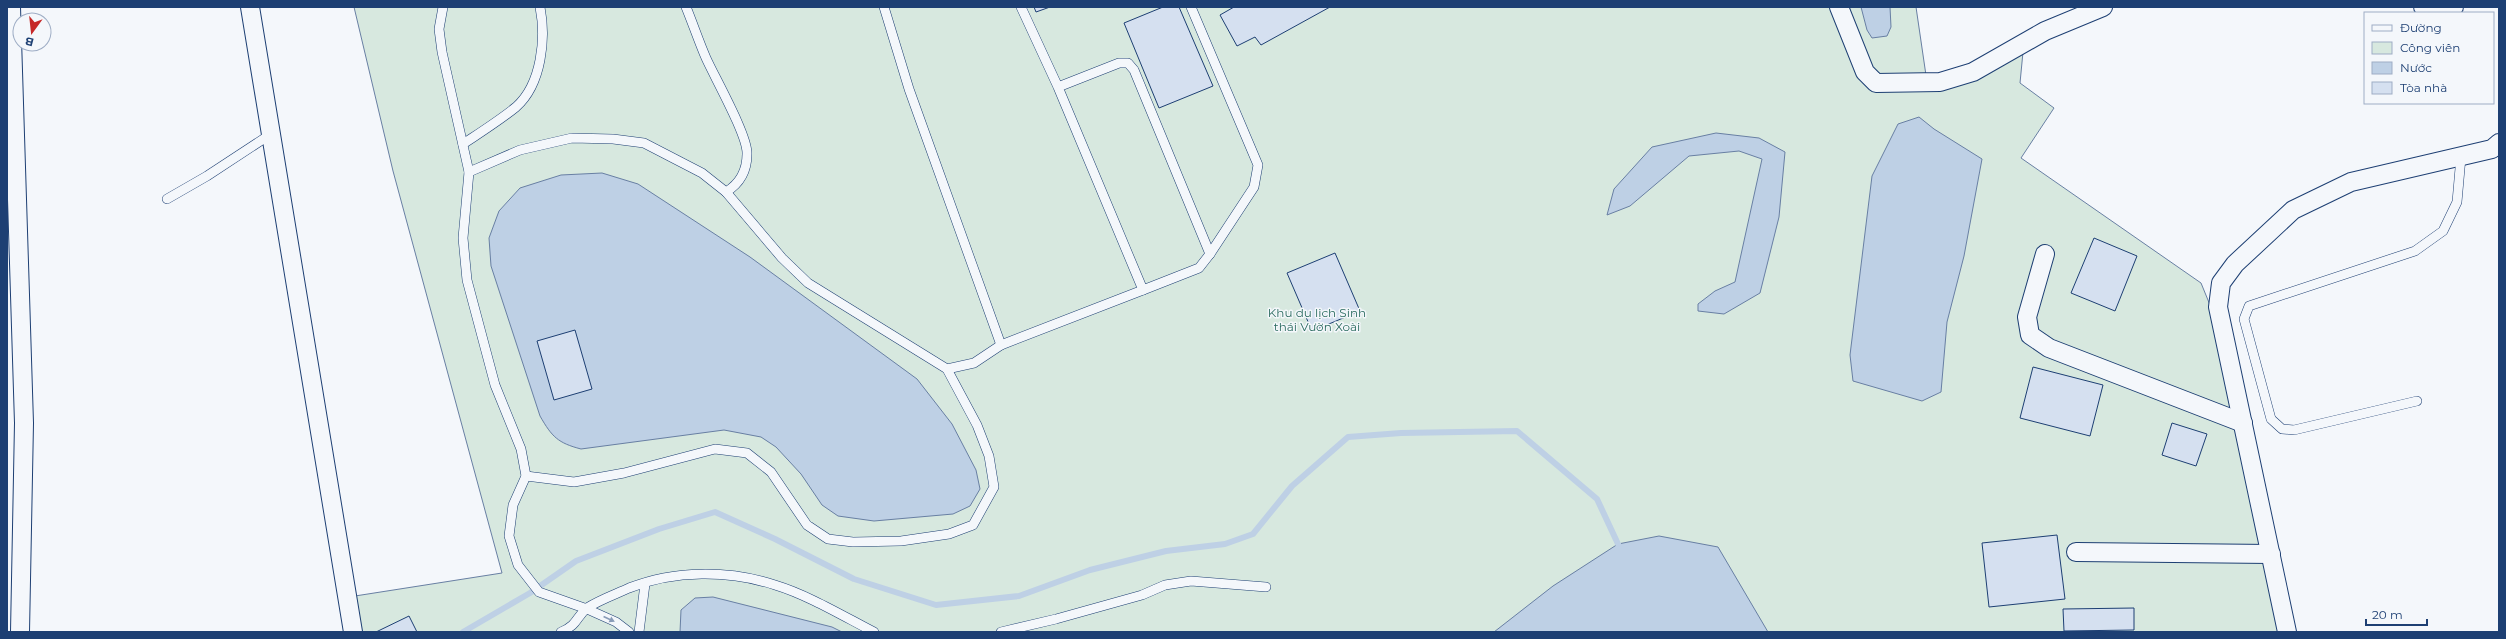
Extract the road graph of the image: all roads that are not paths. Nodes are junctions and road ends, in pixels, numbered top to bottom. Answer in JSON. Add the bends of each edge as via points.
{"nodes":[{"id":1,"x":11,"y":7,"type":"edge"},
{"id":2,"x":250,"y":7,"type":"edge"},
{"id":3,"x":443,"y":7,"type":"edge"},
{"id":4,"x":540,"y":7,"type":"edge"},
{"id":5,"x":686,"y":7,"type":"edge"},
{"id":6,"x":884,"y":7,"type":"edge"},
{"id":7,"x":1021,"y":7,"type":"edge"},
{"id":8,"x":1191,"y":7,"type":"edge"},
{"id":9,"x":1840,"y":7,"type":"edge"},
{"id":10,"x":2103,"y":7,"type":"edge"},
{"id":11,"x":2423,"y":7,"type":"edge"},
{"id":12,"x":2454,"y":7,"type":"edge"},
{"id":13,"x":1058,"y":87,"type":"junction"},
{"id":14,"x":271,"y":134,"type":"junction"},
{"id":15,"x":2499,"y":143,"type":"edge"},
{"id":16,"x":463,"y":144,"type":"junction"},
{"id":17,"x":2461,"y":157,"type":"junction"},
{"id":18,"x":469,"y":172,"type":"junction"},
{"id":19,"x":726,"y":192,"type":"junction"},
{"id":20,"x":166,"y":199,"type":"dead end"},
{"id":21,"x":1210,"y":254,"type":"junction"},
{"id":22,"x":2045,"y":254,"type":"dead end"},
{"id":23,"x":1143,"y":290,"type":"junction"},
{"id":24,"x":1001,"y":345,"type":"junction"},
{"id":25,"x":947,"y":369,"type":"junction"},
{"id":26,"x":2417,"y":401,"type":"dead end"},
{"id":27,"x":2243,"y":423,"type":"junction"},
{"id":28,"x":526,"y":476,"type":"junction"},
{"id":29,"x":2076,"y":552,"type":"dead end"},
{"id":30,"x":2271,"y":554,"type":"junction"},
{"id":31,"x":645,"y":584,"type":"junction"},
{"id":32,"x":1266,"y":587,"type":"dead end"},
{"id":33,"x":587,"y":609,"type":"junction"},
{"id":34,"x":20,"y":632,"type":"edge"},
{"id":35,"x":353,"y":632,"type":"edge"},
{"id":36,"x":561,"y":632,"type":"edge"},
{"id":37,"x":629,"y":632,"type":"edge"},
{"id":38,"x":639,"y":632,"type":"edge"},
{"id":39,"x":874,"y":632,"type":"edge"},
{"id":40,"x":1001,"y":632,"type":"edge"},
{"id":41,"x":2287,"y":632,"type":"edge"}],
"edges":[{"from":1,"to":34,"type":"street","via":[[24,423]]},
{"from":2,"to":14,"type":"street"},
{"from":3,"to":16,"type":"lane","via":[[439,29],[442,52]]},
{"from":4,"to":16,"type":"lane","via":[[544,28],[532,85],[517,106]]},
{"from":5,"to":19,"type":"lane","via":[[706,57],[735,117],[748,153],[743,174],[737,185]]},
{"from":6,"to":24,"type":"lane","via":[[909,89]]},
{"from":7,"to":13,"type":"lane"},
{"from":8,"to":21,"type":"lane","via":[[1258,165],[1254,187]]},
{"from":9,"to":10,"type":"street","via":[[1865,72],[1876,83],[1940,82],[1973,72],[2045,31]]},
{"from":11,"to":12,"type":"street"},
{"from":13,"to":21,"type":"lane","via":[[1120,63],[1128,63],[1131,66]]},
{"from":13,"to":23,"type":"lane"},
{"from":14,"to":20,"type":"lane","via":[[207,176]]},
{"from":14,"to":35,"type":"street"},
{"from":15,"to":17,"type":"street","via":[[2492,149]]},
{"from":16,"to":18,"type":"lane"},
{"from":17,"to":26,"type":"lane","via":[[2457,202],[2444,231],[2415,251],[2249,306],[2244,319],[2271,419],[2282,429],[2294,430]]},
{"from":17,"to":27,"type":"street","via":[[2351,182],[2293,210],[2235,264],[2221,283],[2218,307]]},
{"from":18,"to":19,"type":"lane","via":[[520,150],[572,138],[612,139],[644,143],[702,173]]},
{"from":18,"to":28,"type":"lane","via":[[463,238],[467,280],[495,384],[522,449]]},
{"from":19,"to":25,"type":"lane","via":[[782,258],[808,283]]},
{"from":21,"to":23,"type":"lane","via":[[1199,268]]},
{"from":22,"to":27,"type":"street","via":[[2027,317],[2030,335],[2064,353]]},
{"from":23,"to":24,"type":"lane"},
{"from":24,"to":25,"type":"lane","via":[[974,363]]},
{"from":25,"to":28,"type":"lane","via":[[977,425],[989,456],[994,487],[973,524],[949,534],[860,542],[828,538],[807,525],[771,472],[747,453],[715,449],[624,473],[574,482]]},
{"from":27,"to":30,"type":"street"},
{"from":28,"to":33,"type":"lane","via":[[513,505],[509,536],[518,566],[540,592]]},
{"from":29,"to":30,"type":"street"},
{"from":30,"to":41,"type":"street"},
{"from":31,"to":33,"type":"lane","via":[[629,588]]},
{"from":31,"to":38,"type":"lane"},
{"from":31,"to":39,"type":"lane","via":[[692,574],[734,576],[776,585]]},
{"from":32,"to":40,"type":"lane","via":[[1190,581]]},
{"from":33,"to":36,"type":"lane","via":[[572,627]]},
{"from":33,"to":37,"type":"lane","one_way":true,"via":[[616,622]]}]}
